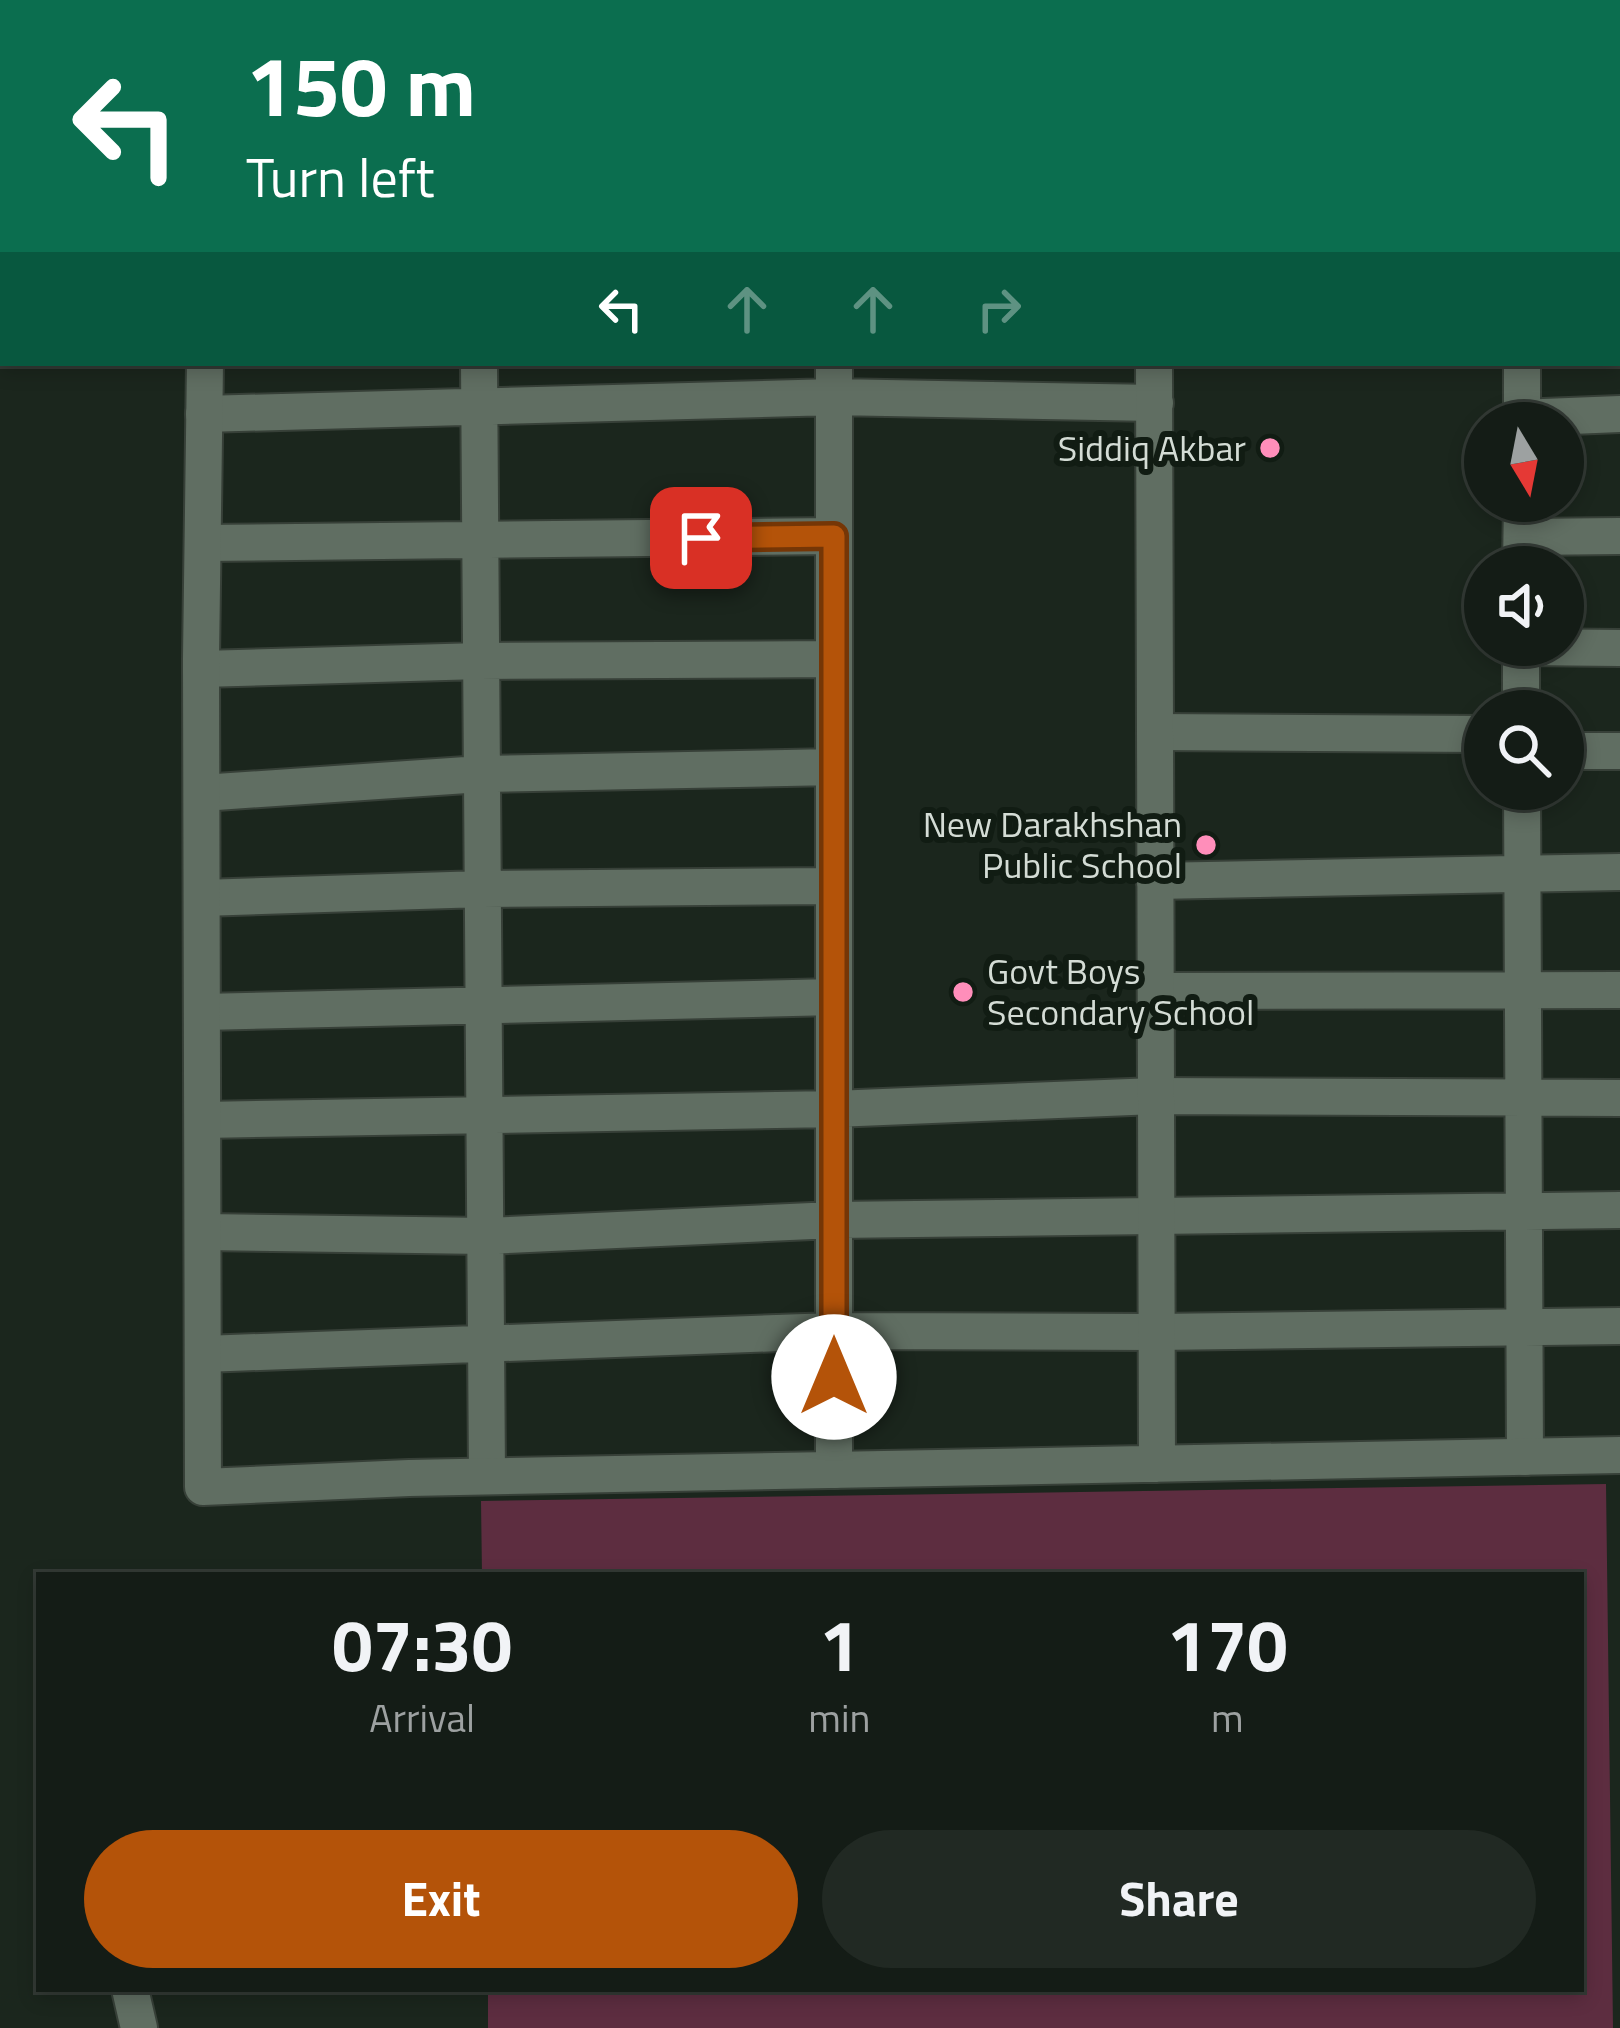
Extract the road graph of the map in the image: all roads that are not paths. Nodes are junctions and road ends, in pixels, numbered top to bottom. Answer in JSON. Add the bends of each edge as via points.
{"nodes":[{"id":1,"x":205,"y":366,"type":"edge"},
{"id":2,"x":479,"y":366,"type":"edge"},
{"id":3,"x":1154,"y":366,"type":"edge"},
{"id":4,"x":1522,"y":366,"type":"edge"},
{"id":5,"x":834,"y":380,"type":"edge"},
{"id":6,"x":1522,"y":402,"type":"edge"},
{"id":7,"x":1155,"y":403,"type":"junction"},
{"id":8,"x":478,"y":406,"type":"junction"},
{"id":9,"x":204,"y":414,"type":"junction"},
{"id":10,"x":1620,"y":414,"type":"edge"},
{"id":11,"x":1584,"y":417,"type":"edge"},
{"id":12,"x":1522,"y":535,"type":"edge"},
{"id":13,"x":834,"y":536,"type":"junction"},
{"id":14,"x":1620,"y":536,"type":"edge"},
{"id":15,"x":479,"y":542,"type":"junction"},
{"id":16,"x":202,"y":543,"type":"junction"},
{"id":17,"x":1584,"y":647,"type":"edge"},
{"id":18,"x":1620,"y":648,"type":"edge"},
{"id":19,"x":834,"y":659,"type":"junction"},
{"id":20,"x":480,"y":661,"type":"junction"},
{"id":21,"x":201,"y":669,"type":"junction"},
{"id":22,"x":1155,"y":732,"type":"junction"},
{"id":23,"x":1464,"y":734,"type":"edge"},
{"id":24,"x":1584,"y":751,"type":"edge"},
{"id":25,"x":1620,"y":751,"type":"edge"},
{"id":26,"x":834,"y":767,"type":"junction"},
{"id":27,"x":481,"y":775,"type":"junction"},
{"id":28,"x":202,"y":793,"type":"junction"},
{"id":29,"x":1522,"y":810,"type":"edge"},
{"id":30,"x":1620,"y":872,"type":"edge"},
{"id":31,"x":1522,"y":876,"type":"junction"},
{"id":32,"x":1155,"y":881,"type":"junction"},
{"id":33,"x":834,"y":886,"type":"junction"},
{"id":34,"x":482,"y":889,"type":"junction"},
{"id":35,"x":202,"y":898,"type":"junction"},
{"id":36,"x":1522,"y":991,"type":"junction"},
{"id":37,"x":1620,"y":991,"type":"edge"},
{"id":38,"x":1156,"y":992,"type":"junction"},
{"id":39,"x":834,"y":998,"type":"junction"},
{"id":40,"x":483,"y":1005,"type":"junction"},
{"id":41,"x":203,"y":1012,"type":"junction"},
{"id":42,"x":1155,"y":1096,"type":"junction"},
{"id":43,"x":1523,"y":1097,"type":"junction"},
{"id":44,"x":1620,"y":1098,"type":"edge"},
{"id":45,"x":834,"y":1109,"type":"junction"},
{"id":46,"x":484,"y":1114,"type":"junction"},
{"id":47,"x":203,"y":1120,"type":"junction"},
{"id":48,"x":1523,"y":1210,"type":"junction"},
{"id":49,"x":1620,"y":1210,"type":"edge"},
{"id":50,"x":1156,"y":1217,"type":"junction"},
{"id":51,"x":834,"y":1220,"type":"junction"},
{"id":52,"x":204,"y":1232,"type":"junction"},
{"id":53,"x":486,"y":1236,"type":"junction"},
{"id":54,"x":1620,"y":1326,"type":"edge"},
{"id":55,"x":1524,"y":1329,"type":"junction"},
{"id":56,"x":834,"y":1331,"type":"junction"},
{"id":57,"x":1156,"y":1332,"type":"junction"},
{"id":58,"x":486,"y":1345,"type":"junction"},
{"id":59,"x":204,"y":1354,"type":"junction"},
{"id":60,"x":1620,"y":1455,"type":"edge"},
{"id":61,"x":1525,"y":1457,"type":"junction"},
{"id":62,"x":1156,"y":1464,"type":"junction"},
{"id":63,"x":834,"y":1469,"type":"junction"},
{"id":64,"x":487,"y":1476,"type":"junction"},
{"id":65,"x":131,"y":1992,"type":"edge"},
{"id":66,"x":139,"y":2028,"type":"edge"}],
"edges":[{"from":1,"to":9,"type":"street"},
{"from":2,"to":8,"type":"street"},
{"from":3,"to":7,"type":"street"},
{"from":4,"to":6,"type":"street"},
{"from":5,"to":7,"type":"street"},
{"from":5,"to":8,"type":"street"},
{"from":5,"to":13,"type":"street"},
{"from":7,"to":22,"type":"street"},
{"from":8,"to":9,"type":"street"},
{"from":8,"to":15,"type":"street"},
{"from":9,"to":16,"type":"street"},
{"from":10,"to":11,"type":"street"},
{"from":12,"to":14,"type":"street"},
{"from":13,"to":15,"type":"street"},
{"from":13,"to":19,"type":"street"},
{"from":15,"to":16,"type":"street"},
{"from":15,"to":20,"type":"street"},
{"from":16,"to":21,"type":"street"},
{"from":17,"to":18,"type":"street"},
{"from":19,"to":20,"type":"street"},
{"from":19,"to":26,"type":"street"},
{"from":20,"to":21,"type":"street"},
{"from":20,"to":27,"type":"street"},
{"from":21,"to":28,"type":"street"},
{"from":22,"to":23,"type":"street"},
{"from":22,"to":32,"type":"street"},
{"from":24,"to":25,"type":"street"},
{"from":26,"to":27,"type":"street"},
{"from":26,"to":33,"type":"street"},
{"from":27,"to":28,"type":"street"},
{"from":27,"to":34,"type":"street"},
{"from":28,"to":35,"type":"street"},
{"from":29,"to":31,"type":"street"},
{"from":30,"to":31,"type":"street"},
{"from":31,"to":32,"type":"street"},
{"from":31,"to":36,"type":"street"},
{"from":32,"to":38,"type":"street"},
{"from":33,"to":34,"type":"street"},
{"from":33,"to":39,"type":"street"},
{"from":34,"to":35,"type":"street"},
{"from":34,"to":40,"type":"street"},
{"from":35,"to":41,"type":"street"},
{"from":36,"to":37,"type":"street"},
{"from":36,"to":38,"type":"street"},
{"from":36,"to":43,"type":"street"},
{"from":38,"to":42,"type":"street"},
{"from":39,"to":40,"type":"street"},
{"from":39,"to":45,"type":"street"},
{"from":40,"to":41,"type":"street"},
{"from":40,"to":46,"type":"street"},
{"from":41,"to":47,"type":"street"},
{"from":42,"to":43,"type":"street"},
{"from":42,"to":45,"type":"street"},
{"from":42,"to":50,"type":"street"},
{"from":43,"to":44,"type":"street"},
{"from":43,"to":48,"type":"street"},
{"from":45,"to":46,"type":"street"},
{"from":45,"to":51,"type":"street"},
{"from":46,"to":47,"type":"street"},
{"from":46,"to":53,"type":"street"},
{"from":47,"to":52,"type":"street"},
{"from":48,"to":49,"type":"street"},
{"from":48,"to":50,"type":"street"},
{"from":48,"to":55,"type":"street"},
{"from":50,"to":51,"type":"street"},
{"from":50,"to":57,"type":"street"},
{"from":51,"to":53,"type":"street"},
{"from":51,"to":56,"type":"street"},
{"from":52,"to":53,"type":"street"},
{"from":52,"to":59,"type":"street"},
{"from":53,"to":58,"type":"street"},
{"from":54,"to":55,"type":"street"},
{"from":55,"to":57,"type":"street"},
{"from":55,"to":61,"type":"street"},
{"from":56,"to":57,"type":"street"},
{"from":56,"to":58,"type":"street"},
{"from":56,"to":63,"type":"street"},
{"from":57,"to":62,"type":"street"},
{"from":58,"to":59,"type":"street"},
{"from":58,"to":64,"type":"street"},
{"from":59,"to":64,"type":"street","via":[[203,1487]]},
{"from":60,"to":61,"type":"street"},
{"from":61,"to":62,"type":"street"},
{"from":62,"to":63,"type":"street"},
{"from":63,"to":64,"type":"street"},
{"from":65,"to":66,"type":"street"}]}
